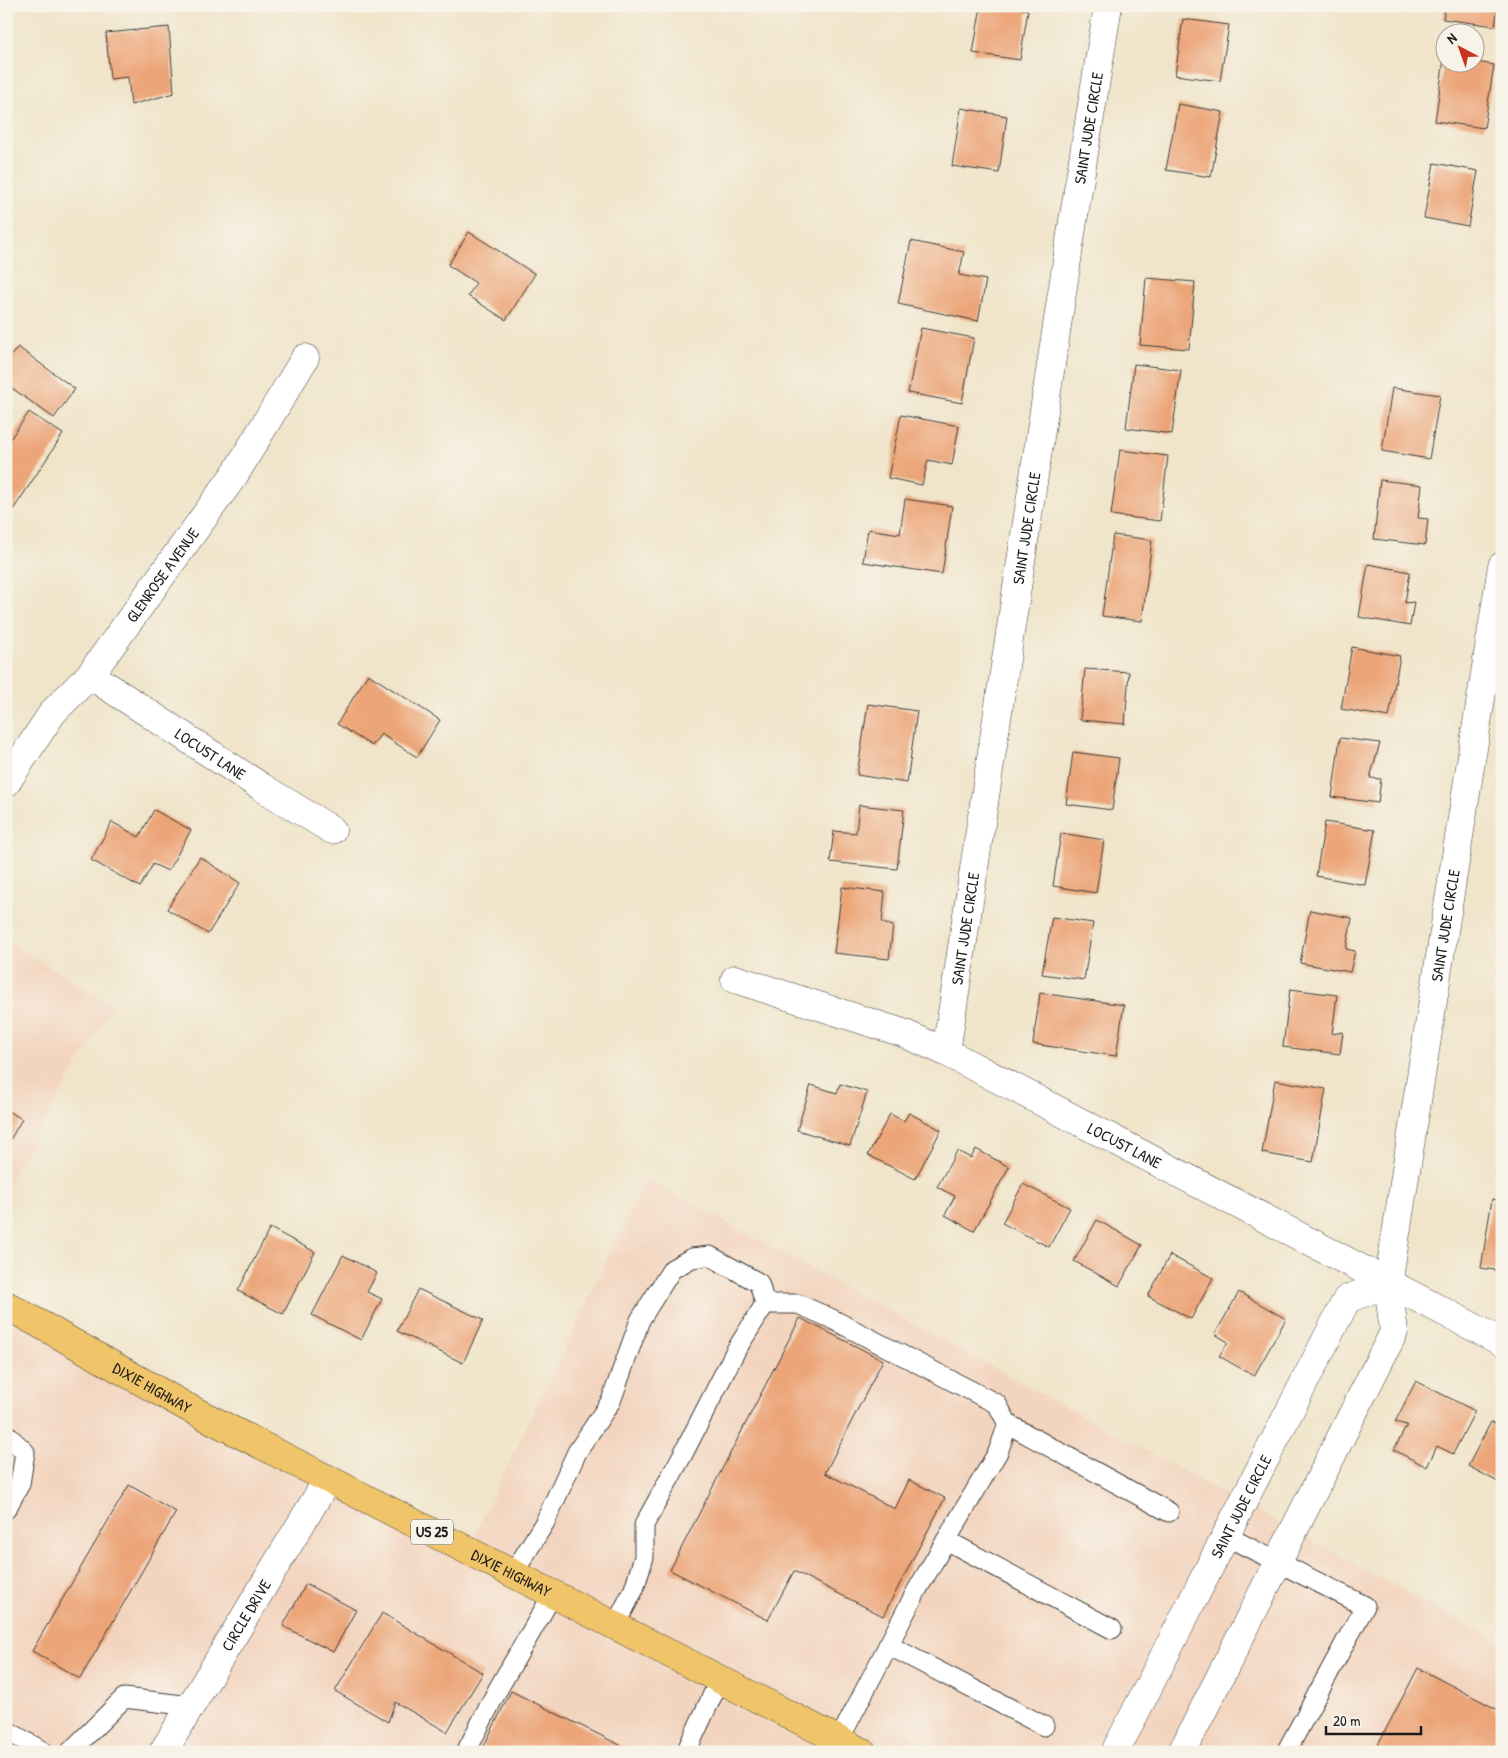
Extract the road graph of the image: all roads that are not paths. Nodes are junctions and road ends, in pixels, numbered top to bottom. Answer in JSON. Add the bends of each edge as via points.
{"nodes":[{"id":1,"x":1108,"y":6,"type":"edge"},
{"id":2,"x":304,"y":358,"type":"dead end"},
{"id":3,"x":1502,"y":566,"type":"edge"},
{"id":4,"x":90,"y":675,"type":"junction"},
{"id":5,"x":6,"y":783,"type":"edge"},
{"id":6,"x":332,"y":830,"type":"dead end"},
{"id":7,"x":735,"y":979,"type":"dead end"},
{"id":8,"x":946,"y":1052,"type":"junction"},
{"id":9,"x":1388,"y":1284,"type":"junction"},
{"id":10,"x":765,"y":1304,"type":"junction"},
{"id":11,"x":6,"y":1305,"type":"edge"},
{"id":12,"x":1502,"y":1342,"type":"edge"},
{"id":13,"x":1008,"y":1424,"type":"junction"},
{"id":14,"x":6,"y":1434,"type":"edge"},
{"id":15,"x":328,"y":1479,"type":"junction"},
{"id":16,"x":6,"y":1509,"type":"edge"},
{"id":17,"x":1169,"y":1512,"type":"dead end"},
{"id":18,"x":1226,"y":1536,"type":"junction"},
{"id":19,"x":946,"y":1540,"type":"junction"},
{"id":20,"x":1279,"y":1561,"type":"junction"},
{"id":21,"x":513,"y":1574,"type":"junction"},
{"id":22,"x":553,"y":1594,"type":"junction"},
{"id":23,"x":615,"y":1626,"type":"junction"},
{"id":24,"x":1112,"y":1629,"type":"dead end"},
{"id":25,"x":888,"y":1646,"type":"junction"},
{"id":26,"x":720,"y":1680,"type":"junction"},
{"id":27,"x":191,"y":1706,"type":"junction"},
{"id":28,"x":1044,"y":1726,"type":"dead end"},
{"id":29,"x":6,"y":1730,"type":"edge"},
{"id":30,"x":851,"y":1746,"type":"edge"},
{"id":31,"x":1290,"y":1750,"type":"edge"},
{"id":32,"x":44,"y":1752,"type":"edge"},
{"id":33,"x":70,"y":1752,"type":"edge"},
{"id":34,"x":163,"y":1752,"type":"edge"},
{"id":35,"x":466,"y":1752,"type":"edge"},
{"id":36,"x":686,"y":1752,"type":"edge"},
{"id":37,"x":1115,"y":1752,"type":"edge"},
{"id":38,"x":1182,"y":1752,"type":"edge"}],
"edges":[{"from":1,"to":8,"type":"street","name":"SAINT JUDE CIRCLE"},
{"from":2,"to":4,"type":"street","name":"GLENROSE AVENUE","via":[[235,474]]},
{"from":3,"to":9,"type":"street","name":"SAINT JUDE CIRCLE"},
{"from":4,"to":5,"type":"street","name":"GLENROSE AVENUE","via":[[53,712]]},
{"from":4,"to":6,"type":"street","name":"LOCUST LANE"},
{"from":7,"to":8,"type":"street","name":"LOCUST LANE","via":[[903,1033]]},
{"from":8,"to":9,"type":"street","name":"LOCUST LANE"},
{"from":9,"to":12,"type":"street","name":"LOCUST LANE"},
{"from":9,"to":18,"type":"street","name":"SAINT JUDE CIRCLE","via":[[1347,1299]]},
{"from":9,"to":20,"type":"street","name":"SAINT JUDE CIRCLE","via":[[1394,1332]]},
{"from":10,"to":13,"type":"lane","via":[[798,1304],[830,1318],[998,1404]]},
{"from":10,"to":21,"type":"lane","via":[[759,1283],[710,1256],[692,1258],[672,1269],[640,1320],[611,1401],[577,1452],[545,1522]]},
{"from":10,"to":23,"type":"lane","via":[[736,1350],[644,1526],[644,1557],[634,1589]]},
{"from":11,"to":15,"type":"main road","name":"DIXIE HIGHWAY","number":"US 25","via":[[177,1402]]},
{"from":13,"to":17,"type":"lane"},
{"from":13,"to":19,"type":"lane","via":[[998,1452]]},
{"from":14,"to":16,"type":"lane","via":[[25,1452],[20,1484]]},
{"from":15,"to":21,"type":"main road","name":"DIXIE HIGHWAY","number":"US 25"},
{"from":15,"to":27,"type":"street","name":"CIRCLE DRIVE"},
{"from":18,"to":20,"type":"lane"},
{"from":18,"to":37,"type":"street","name":"SAINT JUDE CIRCLE"},
{"from":19,"to":24,"type":"lane"},
{"from":19,"to":25,"type":"lane"},
{"from":20,"to":31,"type":"lane","via":[[1365,1606]]},
{"from":20,"to":38,"type":"street","name":"SAINT JUDE CIRCLE"},
{"from":21,"to":22,"type":"main road","name":"DIXIE HIGHWAY","number":"US 25"},
{"from":22,"to":23,"type":"main road","name":"DIXIE HIGHWAY","number":"US 25"},
{"from":22,"to":35,"type":"lane"},
{"from":23,"to":26,"type":"main road","name":"DIXIE HIGHWAY","number":"US 25"},
{"from":25,"to":28,"type":"lane"},
{"from":25,"to":30,"type":"lane"},
{"from":26,"to":30,"type":"main road","name":"DIXIE HIGHWAY","number":"US 25"},
{"from":26,"to":36,"type":"lane"},
{"from":27,"to":33,"type":"lane","via":[[124,1698]]},
{"from":27,"to":34,"type":"street","name":"CIRCLE DRIVE"},
{"from":29,"to":32,"type":"lane"}]}
